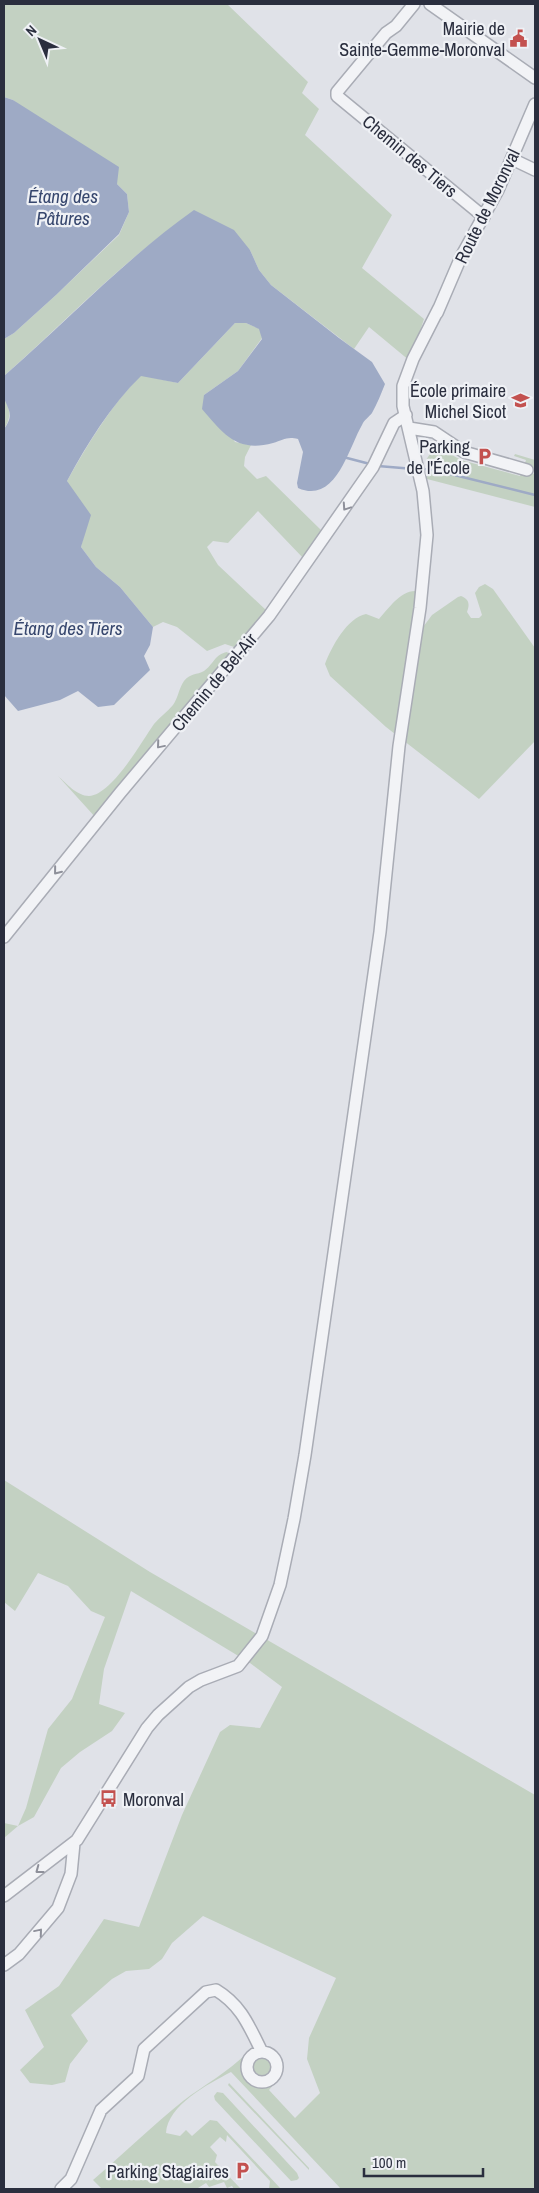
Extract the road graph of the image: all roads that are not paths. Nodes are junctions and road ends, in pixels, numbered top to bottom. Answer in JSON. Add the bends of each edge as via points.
{"nodes":[{"id":1,"x":414,"y":4,"type":"edge"},
{"id":2,"x":430,"y":4,"type":"edge"},
{"id":3,"x":535,"y":78,"type":"edge"},
{"id":4,"x":535,"y":104,"type":"edge"},
{"id":5,"x":512,"y":159,"type":"junction"},
{"id":6,"x":535,"y":170,"type":"edge"},
{"id":7,"x":484,"y":217,"type":"junction"},
{"id":8,"x":406,"y":415,"type":"junction"},
{"id":9,"x":409,"y":428,"type":"junction"},
{"id":10,"x":526,"y":470,"type":"dead end"},
{"id":11,"x":4,"y":937,"type":"edge"},
{"id":12,"x":74,"y":1844,"type":"junction"},
{"id":13,"x":4,"y":1896,"type":"edge"},
{"id":14,"x":4,"y":1965,"type":"edge"},
{"id":15,"x":262,"y":2052,"type":"dead end"},
{"id":16,"x":61,"y":2189,"type":"edge"}],
"edges":[{"from":1,"to":7,"type":"street","name":"Chemin des Tiers","via":[[358,66],[336,96]]},
{"from":2,"to":3,"type":"street"},
{"from":4,"to":5,"type":"street","name":"Route de Moronval"},
{"from":5,"to":6,"type":"street"},
{"from":5,"to":7,"type":"street","name":"Route de Moronval"},
{"from":7,"to":8,"type":"street","name":"Route de Moronval","via":[[404,381],[402,398]]},
{"from":8,"to":9,"type":"street","name":"Route de Moronval"},
{"from":8,"to":11,"type":"street","name":"Chemin de Bel-Air","one_way":true,"via":[[394,423],[375,464],[269,616]]},
{"from":9,"to":10,"type":"street","via":[[434,432],[464,452]]},
{"from":9,"to":12,"type":"street","name":"Route de Moronval","via":[[419,469],[427,535],[420,608],[398,746],[380,932],[305,1454],[276,1599],[262,1636],[241,1663],[234,1669],[195,1683],[158,1715]]},
{"from":12,"to":13,"type":"street","one_way":true},
{"from":14,"to":12,"type":"street","one_way":true,"via":[[19,1954],[58,1908],[70,1874]]},
{"from":15,"to":16,"type":"street","via":[[239,2009],[229,1998],[216,1990],[206,1992],[144,2048],[138,2076],[101,2110],[71,2179]]}]}
